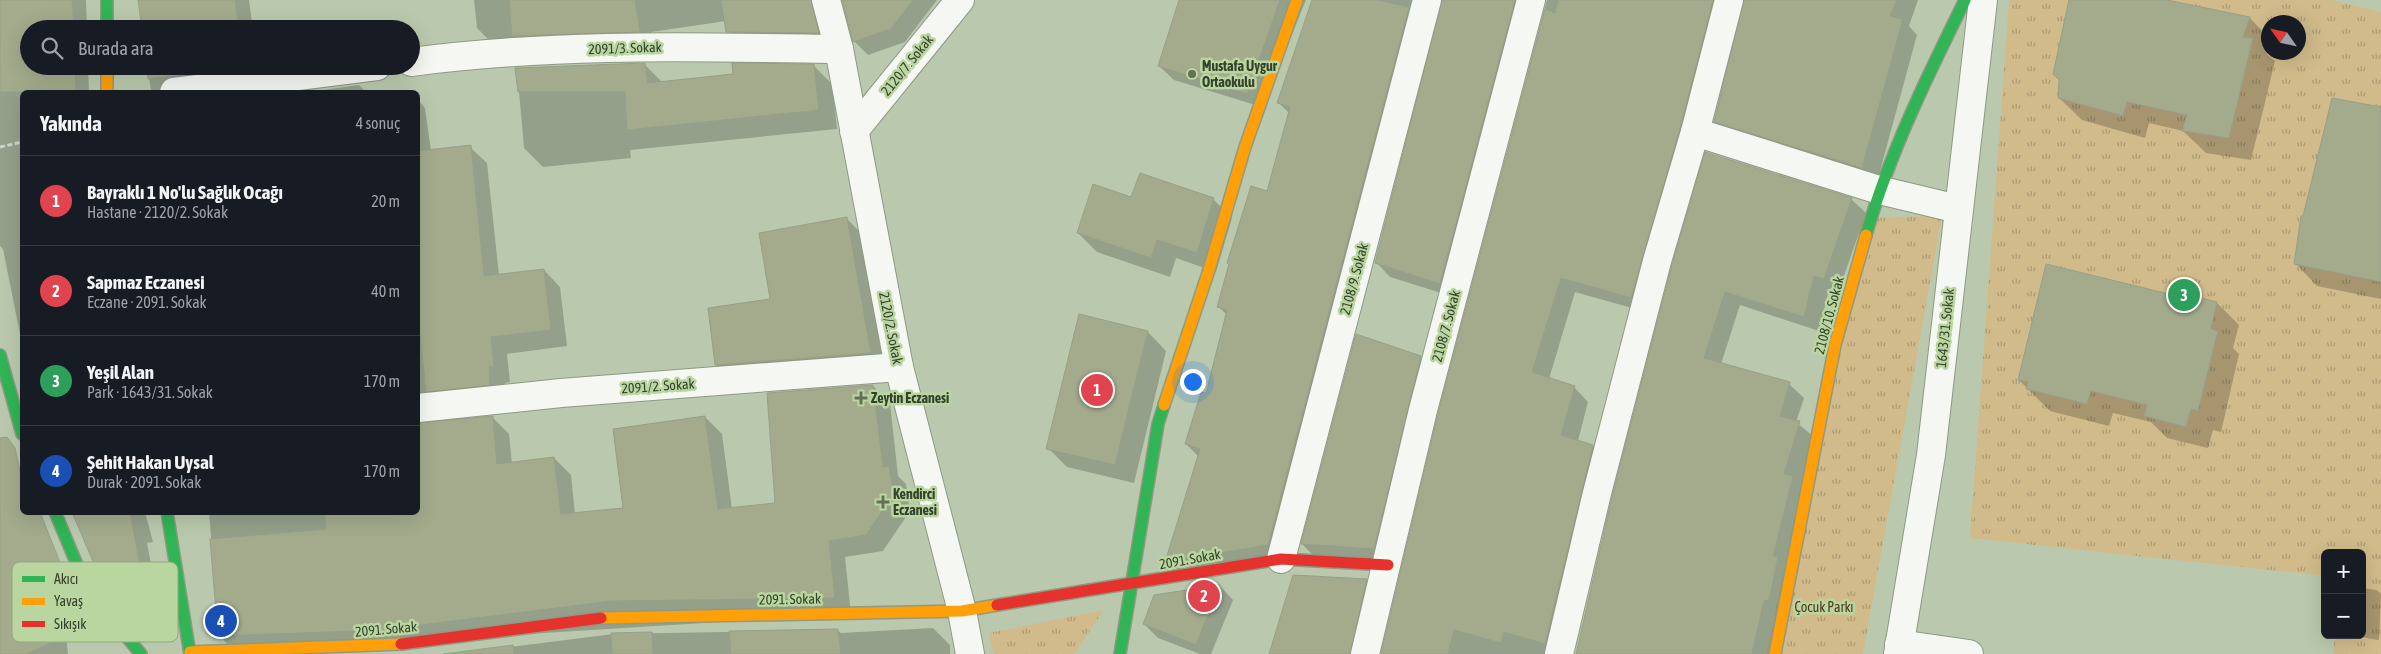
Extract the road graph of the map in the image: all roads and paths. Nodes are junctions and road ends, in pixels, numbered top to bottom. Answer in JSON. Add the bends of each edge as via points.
{"nodes":[{"id":1,"x":106,"y":0,"type":"edge"},
{"id":2,"x":826,"y":0,"type":"edge"},
{"id":3,"x":960,"y":0,"type":"edge"},
{"id":4,"x":1297,"y":0,"type":"edge"},
{"id":5,"x":1427,"y":0,"type":"edge"},
{"id":6,"x":1531,"y":0,"type":"edge"},
{"id":7,"x":1729,"y":0,"type":"edge"},
{"id":8,"x":1965,"y":0,"type":"edge"},
{"id":9,"x":1983,"y":0,"type":"edge"},
{"id":10,"x":107,"y":20,"type":"edge"},
{"id":11,"x":839,"y":49,"type":"junction"},
{"id":12,"x":420,"y":61,"type":"edge"},
{"id":13,"x":107,"y":75,"type":"edge"},
{"id":14,"x":307,"y":75,"type":"edge"},
{"id":15,"x":107,"y":90,"type":"edge"},
{"id":16,"x":190,"y":90,"type":"edge"},
{"id":17,"x":854,"y":131,"type":"junction"},
{"id":18,"x":1695,"y":132,"type":"junction"},
{"id":19,"x":20,"y":142,"type":"edge"},
{"id":20,"x":0,"y":147,"type":"edge"},
{"id":21,"x":1879,"y":190,"type":"junction"},
{"id":22,"x":1958,"y":209,"type":"junction"},
{"id":23,"x":0,"y":356,"type":"edge"},
{"id":24,"x":899,"y":367,"type":"junction"},
{"id":25,"x":420,"y":408,"type":"edge"},
{"id":26,"x":20,"y":427,"type":"edge"},
{"id":27,"x":56,"y":515,"type":"edge"},
{"id":28,"x":167,"y":515,"type":"edge"},
{"id":29,"x":1281,"y":558,"type":"junction"},
{"id":30,"x":76,"y":562,"type":"edge"},
{"id":31,"x":175,"y":562,"type":"edge"},
{"id":32,"x":1388,"y":565,"type":"junction"},
{"id":33,"x":178,"y":579,"type":"edge"},
{"id":34,"x":1133,"y":584,"type":"junction"},
{"id":35,"x":962,"y":611,"type":"junction"},
{"id":36,"x":131,"y":642,"type":"edge"},
{"id":37,"x":1899,"y":649,"type":"edge"},
{"id":38,"x":190,"y":653,"type":"edge"},
{"id":39,"x":141,"y":654,"type":"edge"},
{"id":40,"x":970,"y":654,"type":"edge"},
{"id":41,"x":1120,"y":654,"type":"edge"},
{"id":42,"x":1365,"y":654,"type":"edge"},
{"id":43,"x":1559,"y":654,"type":"edge"},
{"id":44,"x":1775,"y":654,"type":"edge"},
{"id":45,"x":1969,"y":654,"type":"edge"}],
"edges":[{"from":1,"to":10,"type":"street"},
{"from":2,"to":11,"type":"street","name":"2120/2. Sokak"},
{"from":3,"to":17,"type":"street","name":"2120/7. Sokak"},
{"from":4,"to":34,"type":"street","via":[[1245,147],[1158,424]]},
{"from":5,"to":29,"type":"street","name":"2108/9. Sokak"},
{"from":6,"to":32,"type":"street","name":"2108/7. Sokak","via":[[1424,410]]},
{"from":7,"to":18,"type":"street"},
{"from":8,"to":21,"type":"street","name":"2108/10. Sokak","via":[[1914,103]]},
{"from":9,"to":22,"type":"street","name":"1643/31. Sokak"},
{"from":11,"to":12,"type":"street","name":"2091/3. Sokak","via":[[643,46],[452,56]]},
{"from":11,"to":17,"type":"street","name":"2120/2. Sokak"},
{"from":13,"to":15,"type":"street"},
{"from":14,"to":16,"type":"street"},
{"from":17,"to":24,"type":"street","name":"2120/2. Sokak"},
{"from":18,"to":21,"type":"street"},
{"from":18,"to":43,"type":"street","via":[[1657,262]]},
{"from":19,"to":20,"type":"path"},
{"from":21,"to":22,"type":"street"},
{"from":21,"to":44,"type":"street","name":"2108/10. Sokak","via":[[1835,345]]},
{"from":22,"to":37,"type":"street","name":"1643/31. Sokak","via":[[1931,455]]},
{"from":23,"to":26,"type":"street"},
{"from":24,"to":25,"type":"street","name":"2091/2. Sokak","via":[[571,392]]},
{"from":24,"to":35,"type":"street","name":"2120/2. Sokak"},
{"from":27,"to":30,"type":"street"},
{"from":28,"to":31,"type":"street"},
{"from":29,"to":32,"type":"street","name":"2091. Sokak"},
{"from":29,"to":34,"type":"street","name":"2091. Sokak"},
{"from":32,"to":42,"type":"street","name":"2108/7. Sokak"},
{"from":33,"to":38,"type":"street"},
{"from":34,"to":35,"type":"street","name":"2091. Sokak"},
{"from":34,"to":41,"type":"street"},
{"from":35,"to":38,"type":"street","name":"2091. Sokak","via":[[612,617],[382,646]]},
{"from":35,"to":40,"type":"street","name":"2120/2. Sokak"},
{"from":36,"to":39,"type":"street"},
{"from":37,"to":45,"type":"street"}]}
